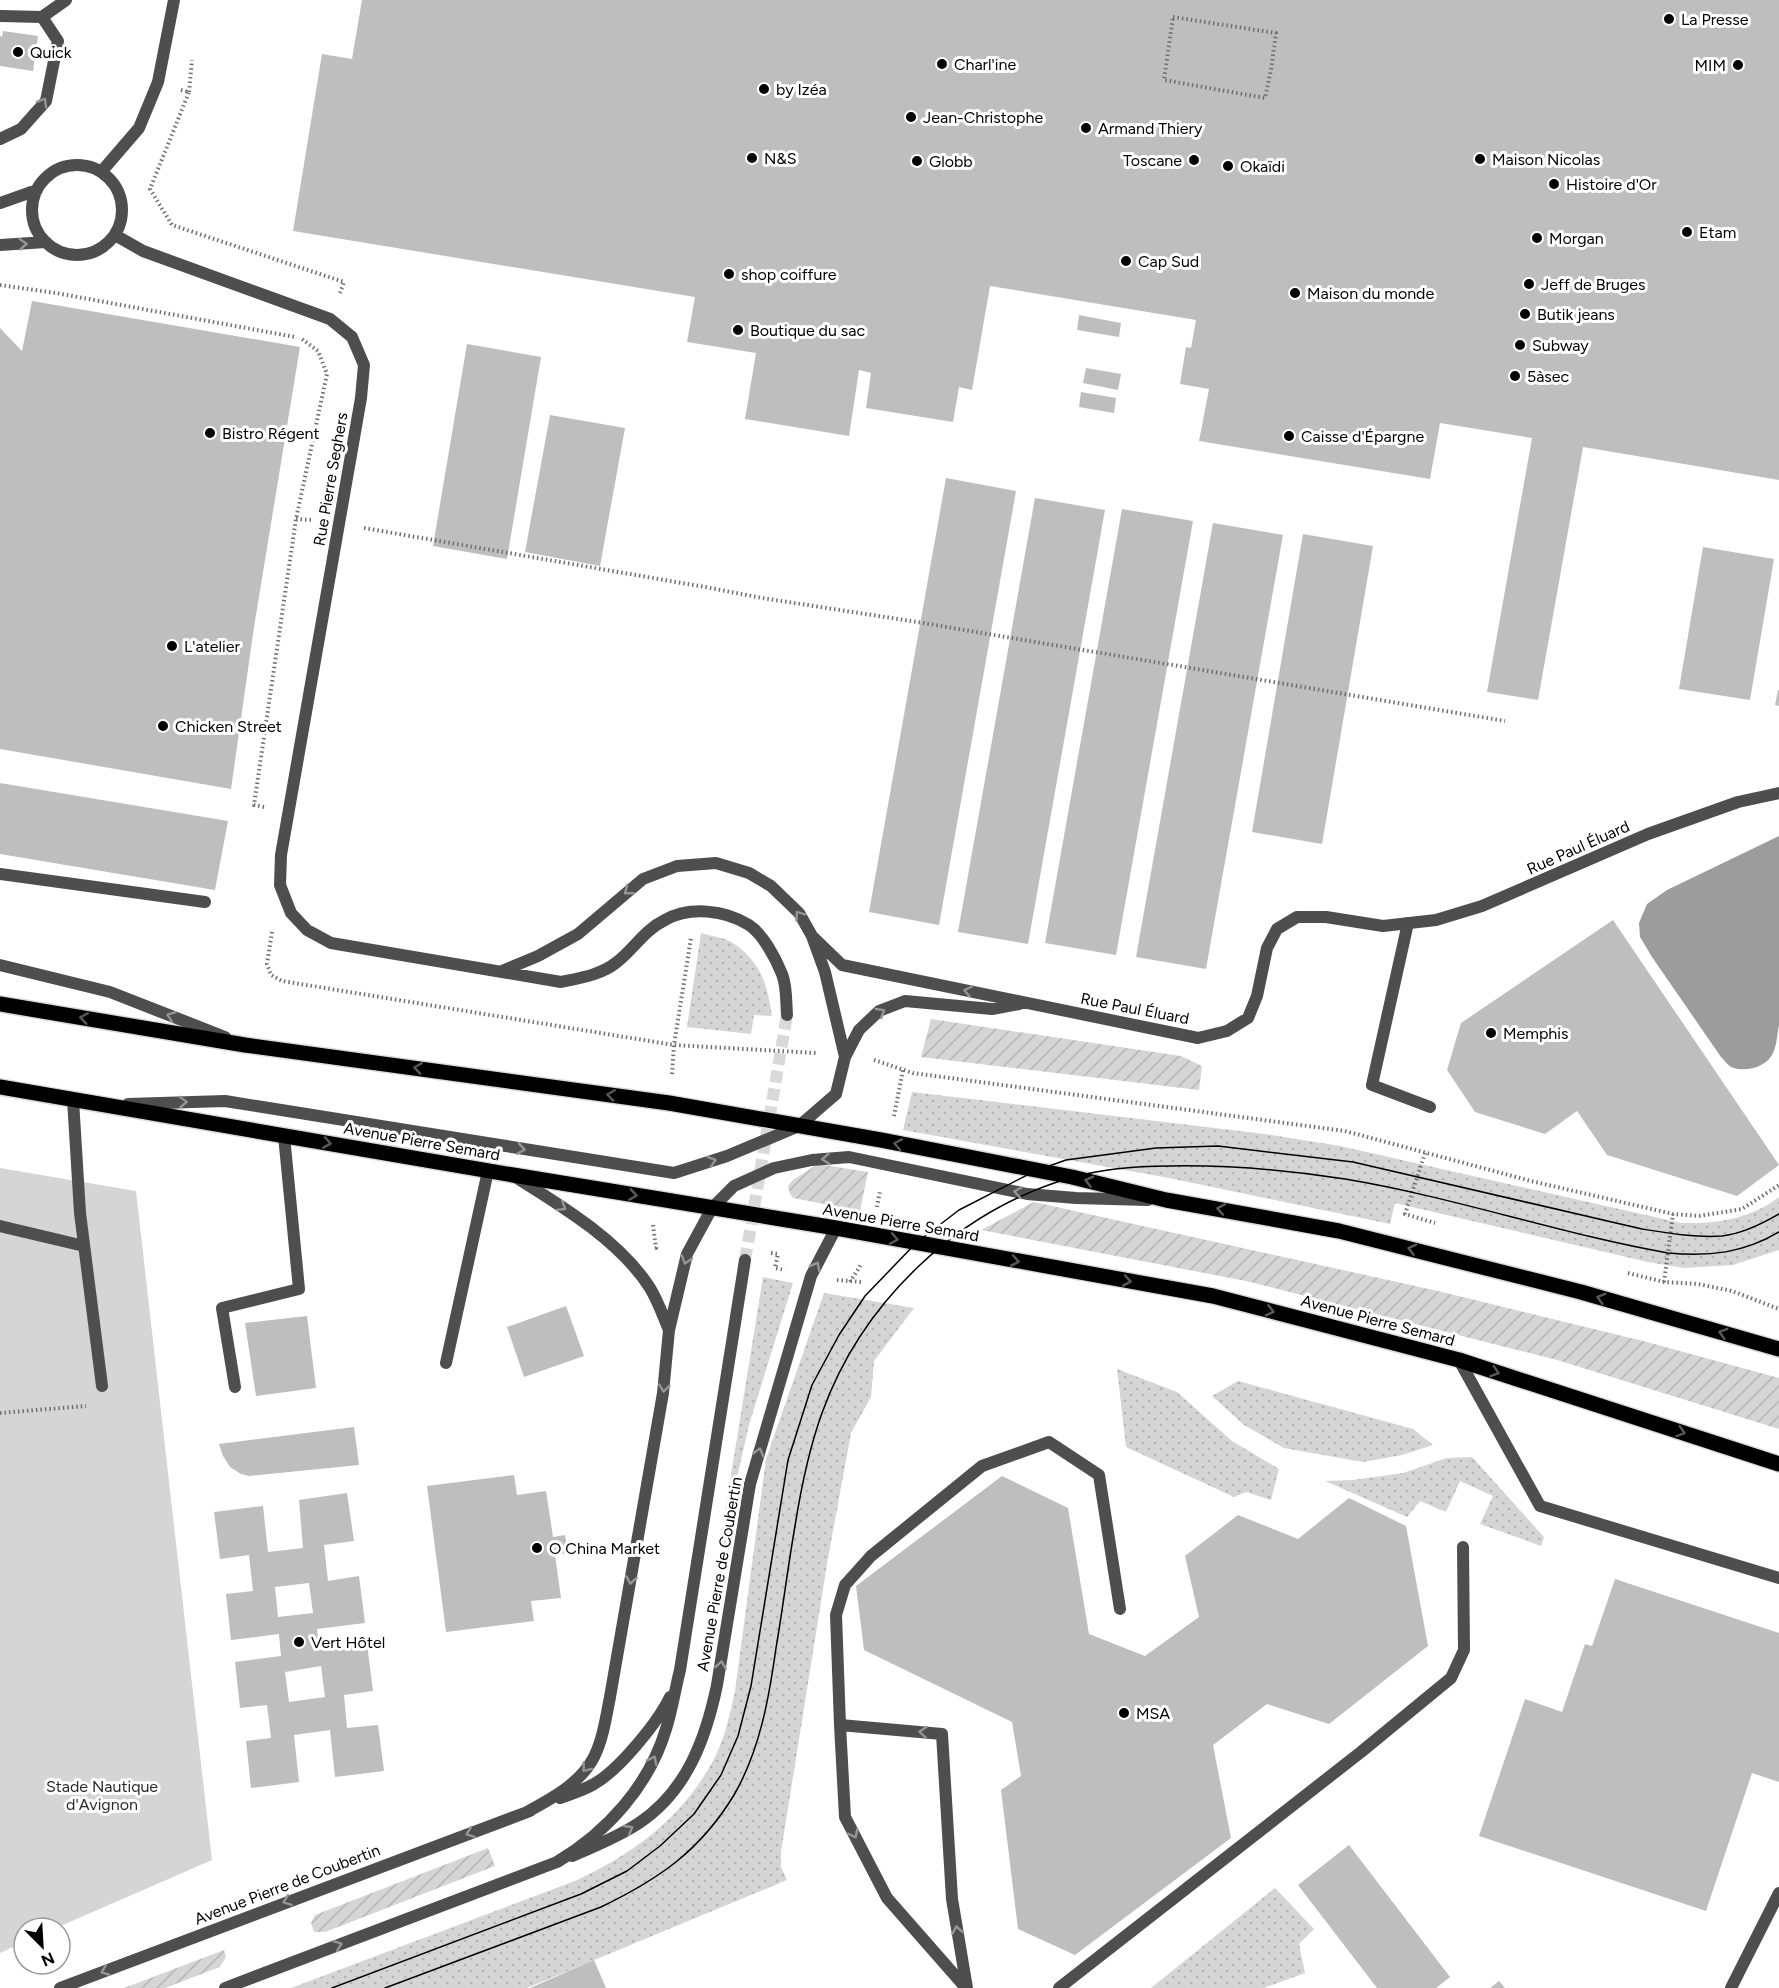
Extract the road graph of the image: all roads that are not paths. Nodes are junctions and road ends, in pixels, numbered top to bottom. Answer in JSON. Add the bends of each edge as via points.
{"nodes":[{"id":1,"x":66,"y":0,"type":"edge"},
{"id":2,"x":174,"y":0,"type":"edge"},
{"id":3,"x":0,"y":16,"type":"edge"},
{"id":4,"x":42,"y":17,"type":"junction"},
{"id":5,"x":0,"y":139,"type":"edge"},
{"id":6,"x":102,"y":171,"type":"junction"},
{"id":7,"x":37,"y":190,"type":"junction"},
{"id":8,"x":0,"y":202,"type":"edge"},
{"id":9,"x":115,"y":236,"type":"junction"},
{"id":10,"x":46,"y":242,"type":"junction"},
{"id":11,"x":0,"y":244,"type":"edge"},
{"id":12,"x":1779,"y":793,"type":"edge"},
{"id":13,"x":0,"y":874,"type":"edge"},
{"id":14,"x":205,"y":902,"type":"dead end"},
{"id":15,"x":1408,"y":923,"type":"junction"},
{"id":16,"x":812,"y":936,"type":"junction"},
{"id":17,"x":0,"y":965,"type":"edge"},
{"id":18,"x":502,"y":971,"type":"junction"},
{"id":19,"x":1025,"y":1003,"type":"junction"},
{"id":20,"x":0,"y":1004,"type":"edge"},
{"id":21,"x":787,"y":1015,"type":"tunnel mouth"},
{"id":22,"x":245,"y":1045,"type":"junction"},
{"id":23,"x":845,"y":1057,"type":"junction"},
{"id":24,"x":0,"y":1087,"type":"edge"},
{"id":25,"x":73,"y":1100,"type":"junction"},
{"id":26,"x":103,"y":1106,"type":"junction"},
{"id":27,"x":1430,"y":1107,"type":"dead end"},
{"id":28,"x":799,"y":1126,"type":"junction"},
{"id":29,"x":284,"y":1136,"type":"junction"},
{"id":30,"x":488,"y":1171,"type":"junction"},
{"id":31,"x":513,"y":1175,"type":"junction"},
{"id":32,"x":1166,"y":1200,"type":"junction"},
{"id":33,"x":712,"y":1208,"type":"junction"},
{"id":34,"x":0,"y":1226,"type":"edge"},
{"id":35,"x":836,"y":1228,"type":"junction"},
{"id":36,"x":84,"y":1246,"type":"junction"},
{"id":37,"x":745,"y":1260,"type":"tunnel mouth"},
{"id":38,"x":669,"y":1330,"type":"junction"},
{"id":39,"x":1779,"y":1349,"type":"edge"},
{"id":40,"x":1460,"y":1360,"type":"junction"},
{"id":41,"x":446,"y":1363,"type":"dead end"},
{"id":42,"x":102,"y":1386,"type":"road end"},
{"id":43,"x":235,"y":1387,"type":"dead end"},
{"id":44,"x":1779,"y":1464,"type":"edge"},
{"id":45,"x":1463,"y":1547,"type":"dead end"},
{"id":46,"x":1779,"y":1578,"type":"edge"},
{"id":47,"x":1120,"y":1609,"type":"dead end"},
{"id":48,"x":680,"y":1671,"type":"junction"},
{"id":49,"x":840,"y":1725,"type":"junction"},
{"id":50,"x":525,"y":1813,"type":"junction"},
{"id":51,"x":557,"y":1862,"type":"junction"},
{"id":52,"x":1779,"y":1893,"type":"edge"},
{"id":53,"x":60,"y":1988,"type":"edge"},
{"id":54,"x":225,"y":1988,"type":"edge"},
{"id":55,"x":966,"y":1988,"type":"edge"},
{"id":56,"x":1059,"y":1988,"type":"edge"},
{"id":57,"x":1731,"y":1988,"type":"edge"}],
"edges":[{"from":1,"to":4,"type":"street"},
{"from":2,"to":6,"type":"street","via":[[158,82],[139,128]]},
{"from":3,"to":4,"type":"street"},
{"from":5,"to":4,"type":"street","one_way":true,"via":[[21,129],[46,101],[58,41]]},
{"from":6,"to":7,"type":"street","via":[[73,165],[58,169]]},
{"from":6,"to":9,"type":"street","via":[[115,184],[122,201],[122,219]]},
{"from":7,"to":8,"type":"street"},
{"from":7,"to":10,"type":"street","via":[[33,218]]},
{"from":9,"to":10,"type":"street","via":[[98,250],[77,255]]},
{"from":9,"to":18,"type":"street","name":"Rue Pierre Seghers","via":[[143,251],[330,319],[352,337],[364,365],[361,398],[280,855],[280,885],[291,913],[307,930],[331,943]]},
{"from":11,"to":10,"type":"street","one_way":true},
{"from":12,"to":15,"type":"street","name":"Rue Paul Éluard","via":[[1738,802],[1648,834],[1482,906],[1436,920]]},
{"from":13,"to":14,"type":"street"},
{"from":15,"to":19,"type":"street","name":"Rue Paul Éluard","via":[[1383,926],[1326,917],[1297,917],[1277,929],[1267,948],[1248,1018],[1227,1031],[1198,1038]]},
{"from":15,"to":27,"type":"street","via":[[1372,1085]]},
{"from":16,"to":18,"type":"street","one_way":true,"via":[[799,913],[771,886],[749,873],[717,862],[677,866],[643,879],[578,934]]},
{"from":19,"to":16,"type":"street","one_way":true,"via":[[842,965]]},
{"from":16,"to":23,"type":"street","via":[[825,972]]},
{"from":22,"to":17,"type":"street","one_way":true,"via":[[110,992]]},
{"from":18,"to":21,"type":"street","via":[[561,982],[592,975],[617,963],[645,933],[666,918],[697,911],[720,913],[750,926],[770,949],[783,977]]},
{"from":23,"to":19,"type":"street","name":"Rue Paul Éluard","one_way":true,"via":[[859,1030],[879,1011],[905,1001],[993,1009]]},
{"from":22,"to":20,"type":"main road","one_way":true},
{"from":28,"to":22,"type":"main road","one_way":true,"via":[[669,1103]]},
{"from":23,"to":28,"type":"street","via":[[836,1094]]},
{"from":24,"to":25,"type":"main road","name":"Avenue Pierre Semard"},
{"from":25,"to":26,"type":"main road","name":"Avenue Pierre Semard"},
{"from":25,"to":36,"type":"street"},
{"from":26,"to":28,"type":"street","one_way":true,"via":[[225,1101],[674,1173]]},
{"from":26,"to":29,"type":"main road","name":"Avenue Pierre Semard"},
{"from":32,"to":28,"type":"main road","one_way":true,"via":[[1072,1177]]},
{"from":29,"to":30,"type":"main road","name":"Avenue Pierre Semard","one_way":true},
{"from":29,"to":43,"type":"street","via":[[299,1289],[222,1308]]},
{"from":30,"to":31,"type":"main road","name":"Avenue Pierre Semard"},
{"from":30,"to":41,"type":"street"},
{"from":31,"to":33,"type":"main road","name":"Avenue Pierre Semard","one_way":true},
{"from":31,"to":38,"type":"street","one_way":true,"via":[[572,1213],[630,1262],[651,1289]]},
{"from":32,"to":33,"type":"street","name":"Avenue Pierre de Coubertin","one_way":true,"via":[[1027,1194],[849,1157],[774,1168],[734,1186]]},
{"from":39,"to":32,"type":"main road","one_way":true,"via":[[1581,1292],[1339,1231]]},
{"from":33,"to":35,"type":"main road","name":"Avenue Pierre Semard"},
{"from":33,"to":38,"type":"street","name":"Avenue Pierre de Coubertin","one_way":true,"via":[[687,1254]]},
{"from":34,"to":36,"type":"street"},
{"from":35,"to":40,"type":"main road","name":"Avenue Pierre Semard","one_way":true,"via":[[1213,1296]]},
{"from":51,"to":35,"type":"street","name":"Avenue Pierre de Coubertin","one_way":true,"via":[[640,1822],[667,1800],[700,1748],[717,1685],[750,1484],[811,1276]]},
{"from":36,"to":42,"type":"street"},
{"from":37,"to":48,"type":"street","name":"Avenue Pierre de Coubertin"},
{"from":38,"to":50,"type":"street","name":"Avenue Pierre de Coubertin","one_way":true,"via":[[663,1394],[600,1740],[595,1756],[576,1780]]},
{"from":40,"to":44,"type":"main road","name":"Avenue Pierre Semard","one_way":true},
{"from":40,"to":46,"type":"street","via":[[1540,1506]]},
{"from":45,"to":56,"type":"street","via":[[1464,1650],[1451,1678]]},
{"from":47,"to":49,"type":"street","via":[[1099,1474],[1049,1442],[982,1466],[871,1556],[844,1585],[836,1615]]},
{"from":48,"to":50,"type":"street","name":"Avenue Pierre de Coubertin","via":[[666,1704],[620,1763],[595,1784]]},
{"from":51,"to":48,"type":"street","name":"Avenue Pierre de Coubertin","one_way":true,"via":[[599,1833],[642,1781],[666,1730]]},
{"from":49,"to":55,"type":"street","one_way":true,"via":[[845,1817],[887,1898]]},
{"from":55,"to":49,"type":"street","one_way":true,"via":[[952,1899],[942,1734]]},
{"from":50,"to":53,"type":"street","name":"Avenue Pierre de Coubertin","one_way":true},
{"from":54,"to":51,"type":"street","name":"Avenue Pierre de Coubertin","one_way":true},
{"from":52,"to":57,"type":"street"}]}
